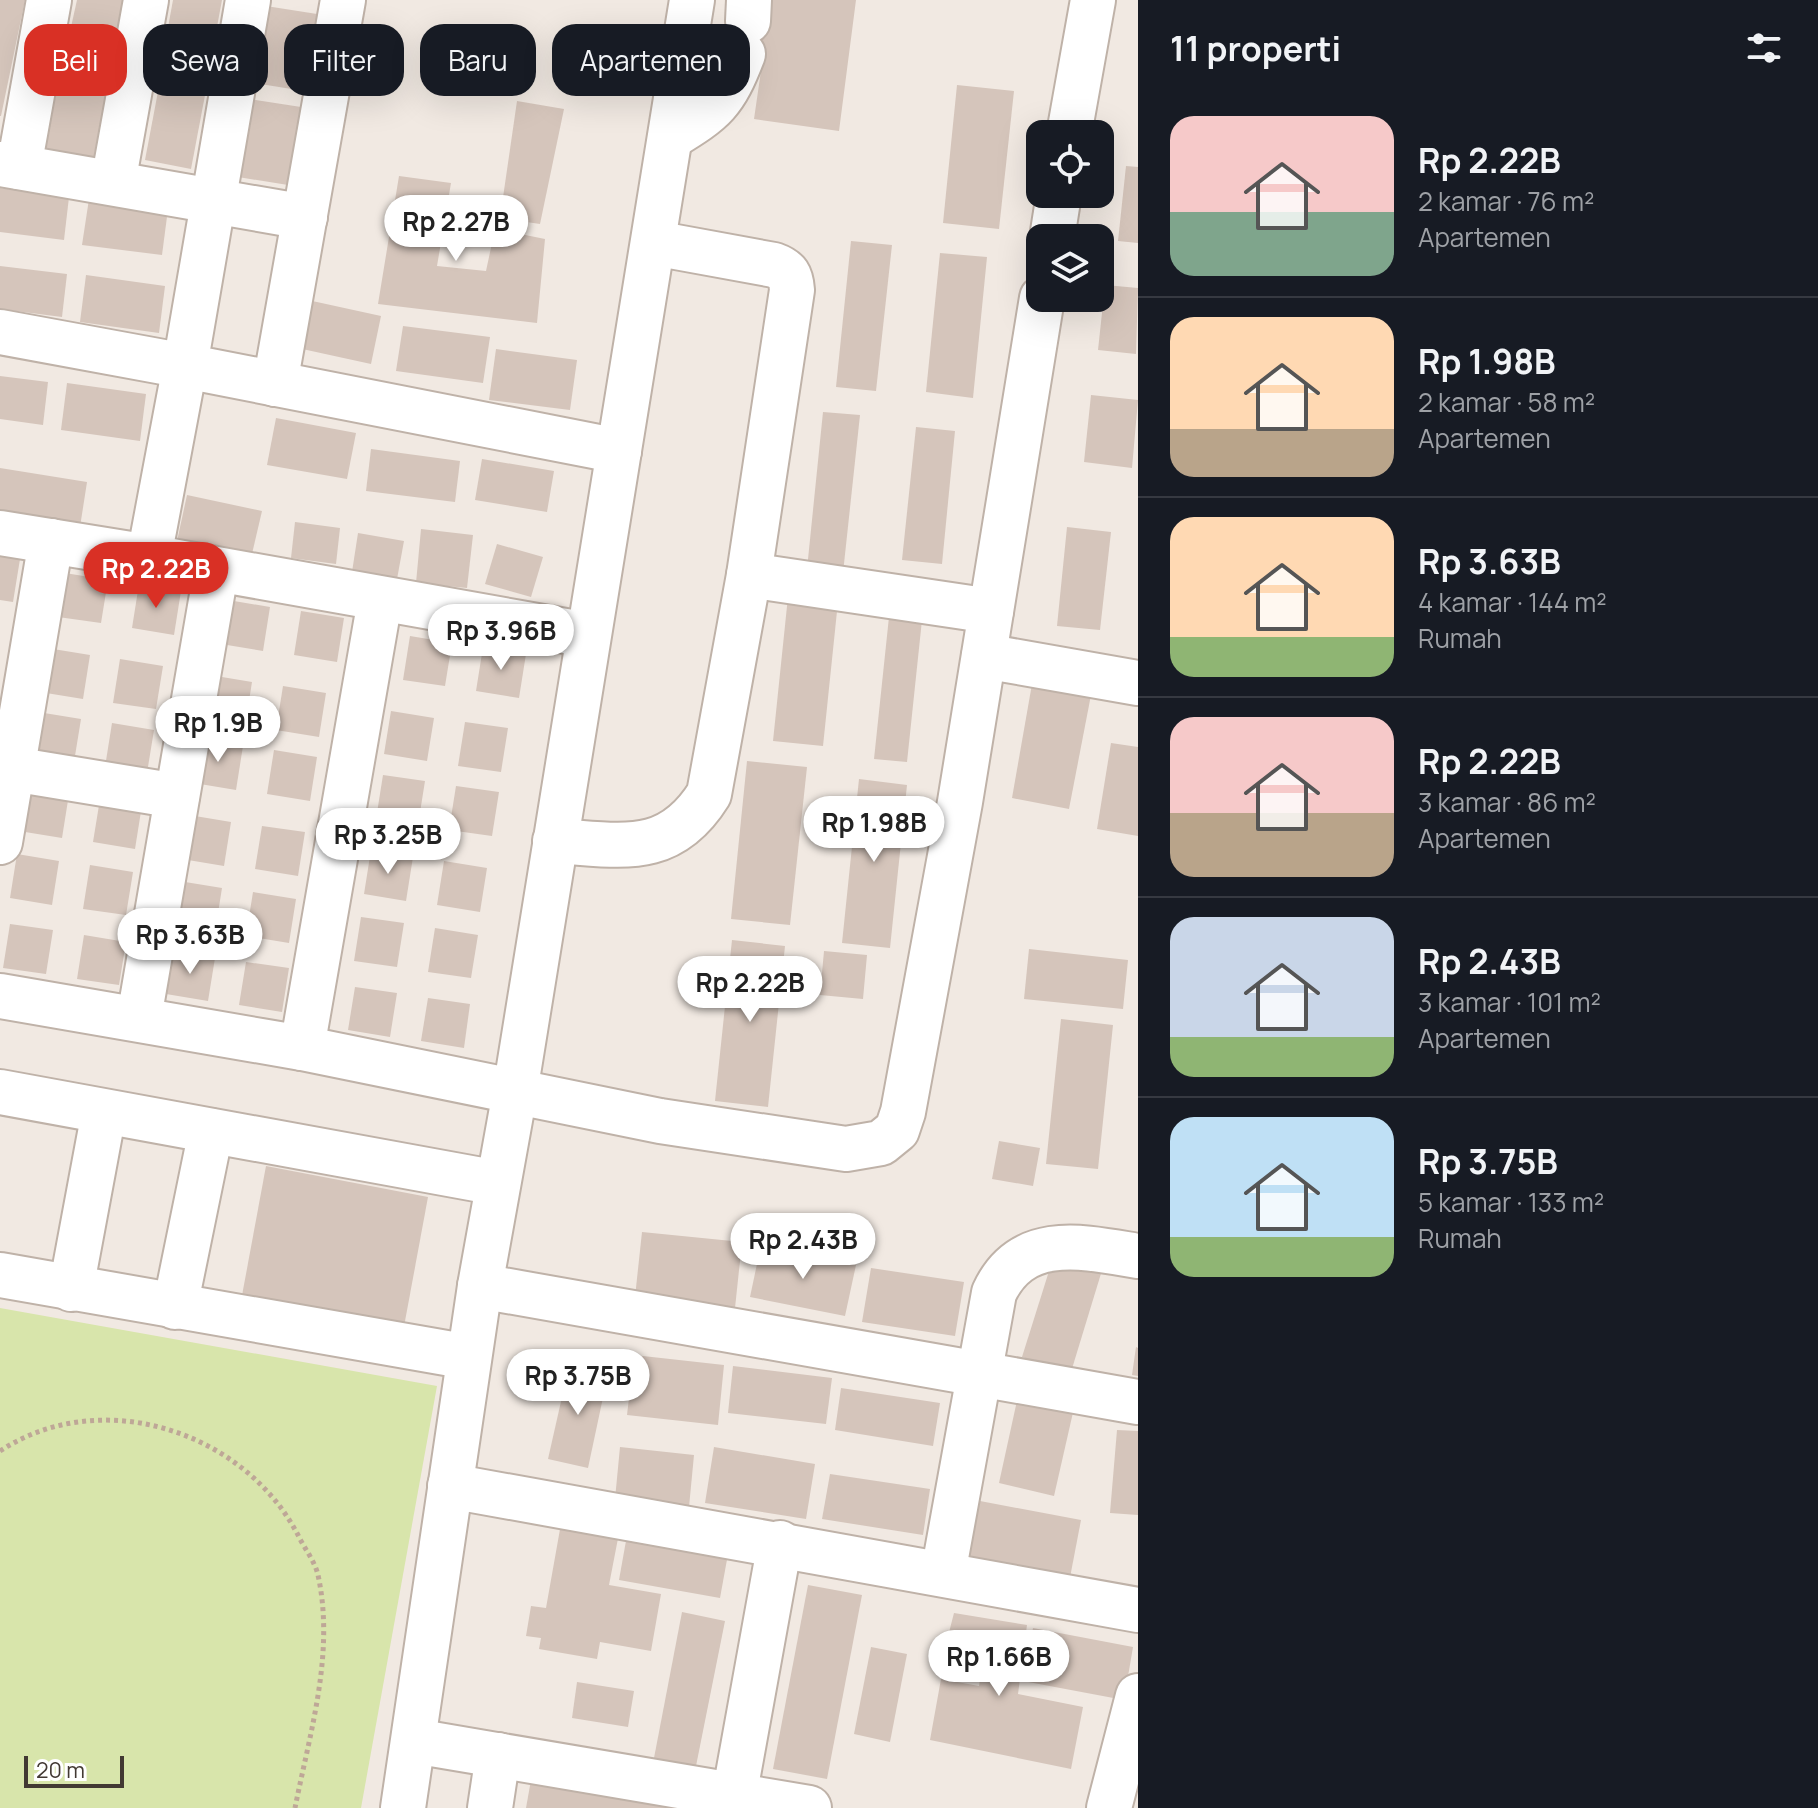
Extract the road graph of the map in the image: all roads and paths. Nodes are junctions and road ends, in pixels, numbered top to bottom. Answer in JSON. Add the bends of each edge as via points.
{"nodes":[{"id":1,"x":49,"y":0,"type":"edge"},
{"id":2,"x":146,"y":0,"type":"edge"},
{"id":3,"x":248,"y":0,"type":"edge"},
{"id":4,"x":343,"y":0,"type":"edge"},
{"id":5,"x":692,"y":0,"type":"edge"},
{"id":6,"x":1093,"y":0,"type":"edge"},
{"id":7,"x":725,"y":96,"type":"edge"},
{"id":8,"x":1072,"y":120,"type":"edge"},
{"id":9,"x":671,"y":137,"type":"junction"},
{"id":10,"x":10,"y":166,"type":"edge"},
{"id":11,"x":113,"y":183,"type":"junction"},
{"id":12,"x":215,"y":201,"type":"junction"},
{"id":13,"x":305,"y":217,"type":"junction"},
{"id":14,"x":654,"y":243,"type":"junction"},
{"id":15,"x":1040,"y":312,"type":"edge"},
{"id":16,"x":0,"y":332,"type":"edge"},
{"id":17,"x":185,"y":366,"type":"junction"},
{"id":18,"x":275,"y":384,"type":"junction"},
{"id":19,"x":619,"y":451,"type":"junction"},
{"id":20,"x":0,"y":533,"type":"edge"},
{"id":21,"x":51,"y":541,"type":"junction"},
{"id":22,"x":149,"y":557,"type":"junction"},
{"id":23,"x":216,"y":572,"type":"junction"},
{"id":24,"x":749,"y":575,"type":"junction"},
{"id":25,"x":380,"y":600,"type":"junction"},
{"id":26,"x":991,"y":611,"type":"junction"},
{"id":27,"x":588,"y":635,"type":"junction"},
{"id":28,"x":984,"y":656,"type":"junction"},
{"id":29,"x":1138,"y":683,"type":"edge"},
{"id":30,"x":7,"y":768,"type":"edge"},
{"id":31,"x":177,"y":796,"type":"junction"},
{"id":32,"x":555,"y":841,"type":"junction"},
{"id":33,"x":0,"y":842,"type":"edge"},
{"id":34,"x":0,"y":996,"type":"edge"},
{"id":35,"x":139,"y":1018,"type":"junction"},
{"id":36,"x":302,"y":1048,"type":"junction"},
{"id":37,"x":0,"y":1092,"type":"edge"},
{"id":38,"x":515,"y":1092,"type":"junction"},
{"id":39,"x":104,"y":1112,"type":"junction"},
{"id":40,"x":211,"y":1131,"type":"junction"},
{"id":41,"x":498,"y":1183,"type":"junction"},
{"id":42,"x":1138,"y":1256,"type":"edge"},
{"id":43,"x":0,"y":1275,"type":"edge"},
{"id":44,"x":480,"y":1286,"type":"junction"},
{"id":45,"x":71,"y":1289,"type":"junction"},
{"id":46,"x":175,"y":1307,"type":"junction"},
{"id":47,"x":469,"y":1357,"type":"junction"},
{"id":48,"x":979,"y":1376,"type":"junction"},
{"id":49,"x":1138,"y":1402,"type":"edge"},
{"id":50,"x":0,"y":1451,"type":"edge"},
{"id":51,"x":450,"y":1486,"type":"junction"},
{"id":52,"x":780,"y":1543,"type":"junction"},
{"id":53,"x":943,"y":1574,"type":"junction"},
{"id":54,"x":1138,"y":1610,"type":"edge"},
{"id":55,"x":1138,"y":1696,"type":"edge"},
{"id":56,"x":414,"y":1741,"type":"junction"},
{"id":57,"x":498,"y":1755,"type":"junction"},
{"id":58,"x":734,"y":1802,"type":"edge"},
{"id":59,"x":295,"y":1808,"type":"edge"},
{"id":60,"x":403,"y":1808,"type":"edge"},
{"id":61,"x":490,"y":1808,"type":"edge"},
{"id":62,"x":809,"y":1808,"type":"edge"},
{"id":63,"x":1109,"y":1808,"type":"edge"}],
"edges":[{"from":1,"to":10,"type":"lane"},
{"from":2,"to":11,"type":"lane"},
{"from":3,"to":12,"type":"lane"},
{"from":4,"to":13,"type":"lane"},
{"from":5,"to":9,"type":"lane"},
{"from":6,"to":8,"type":"lane"},
{"from":7,"to":9,"type":"lane"},
{"from":9,"to":14,"type":"lane"},
{"from":10,"to":11,"type":"lane"},
{"from":11,"to":12,"type":"lane"},
{"from":12,"to":13,"type":"lane"},
{"from":12,"to":17,"type":"lane"},
{"from":13,"to":18,"type":"lane"},
{"from":14,"to":19,"type":"lane"},
{"from":14,"to":24,"type":"lane","via":[[774,265],[791,278]]},
{"from":15,"to":26,"type":"lane"},
{"from":16,"to":17,"type":"lane"},
{"from":17,"to":18,"type":"lane"},
{"from":17,"to":22,"type":"lane"},
{"from":18,"to":19,"type":"lane"},
{"from":19,"to":27,"type":"lane"},
{"from":20,"to":21,"type":"lane"},
{"from":21,"to":22,"type":"lane"},
{"from":21,"to":30,"type":"lane"},
{"from":22,"to":23,"type":"lane"},
{"from":23,"to":25,"type":"lane"},
{"from":23,"to":31,"type":"lane"},
{"from":24,"to":26,"type":"lane"},
{"from":24,"to":32,"type":"lane","via":[[709,794],[696,815],[673,835],[651,841]]},
{"from":25,"to":27,"type":"lane"},
{"from":25,"to":36,"type":"lane"},
{"from":26,"to":28,"type":"lane"},
{"from":27,"to":32,"type":"lane"},
{"from":28,"to":29,"type":"lane"},
{"from":28,"to":38,"type":"lane","via":[[897,1130],[881,1143],[846,1149]]},
{"from":30,"to":31,"type":"lane"},
{"from":30,"to":33,"type":"lane"},
{"from":31,"to":35,"type":"lane"},
{"from":32,"to":38,"type":"lane"},
{"from":34,"to":35,"type":"lane"},
{"from":35,"to":36,"type":"lane"},
{"from":36,"to":38,"type":"lane"},
{"from":37,"to":39,"type":"lane"},
{"from":38,"to":41,"type":"lane"},
{"from":39,"to":40,"type":"lane"},
{"from":39,"to":45,"type":"lane"},
{"from":40,"to":41,"type":"lane"},
{"from":40,"to":46,"type":"lane"},
{"from":41,"to":44,"type":"lane"},
{"from":42,"to":48,"type":"lane","via":[[1052,1245],[1015,1264],[994,1293]]},
{"from":43,"to":45,"type":"lane"},
{"from":44,"to":47,"type":"lane"},
{"from":44,"to":48,"type":"lane"},
{"from":45,"to":46,"type":"lane"},
{"from":46,"to":47,"type":"lane"},
{"from":47,"to":51,"type":"lane"},
{"from":48,"to":49,"type":"lane"},
{"from":48,"to":53,"type":"lane"},
{"from":50,"to":59,"type":"path","via":[[21,1437],[92,1419],[165,1426],[232,1457],[284,1508],[317,1573],[326,1645]]},
{"from":51,"to":52,"type":"lane"},
{"from":51,"to":56,"type":"lane"},
{"from":52,"to":53,"type":"lane"},
{"from":52,"to":58,"type":"lane"},
{"from":53,"to":54,"type":"lane"},
{"from":55,"to":63,"type":"lane"},
{"from":56,"to":57,"type":"lane"},
{"from":56,"to":60,"type":"lane"},
{"from":57,"to":58,"type":"lane"},
{"from":57,"to":61,"type":"lane"},
{"from":58,"to":62,"type":"lane"}]}
